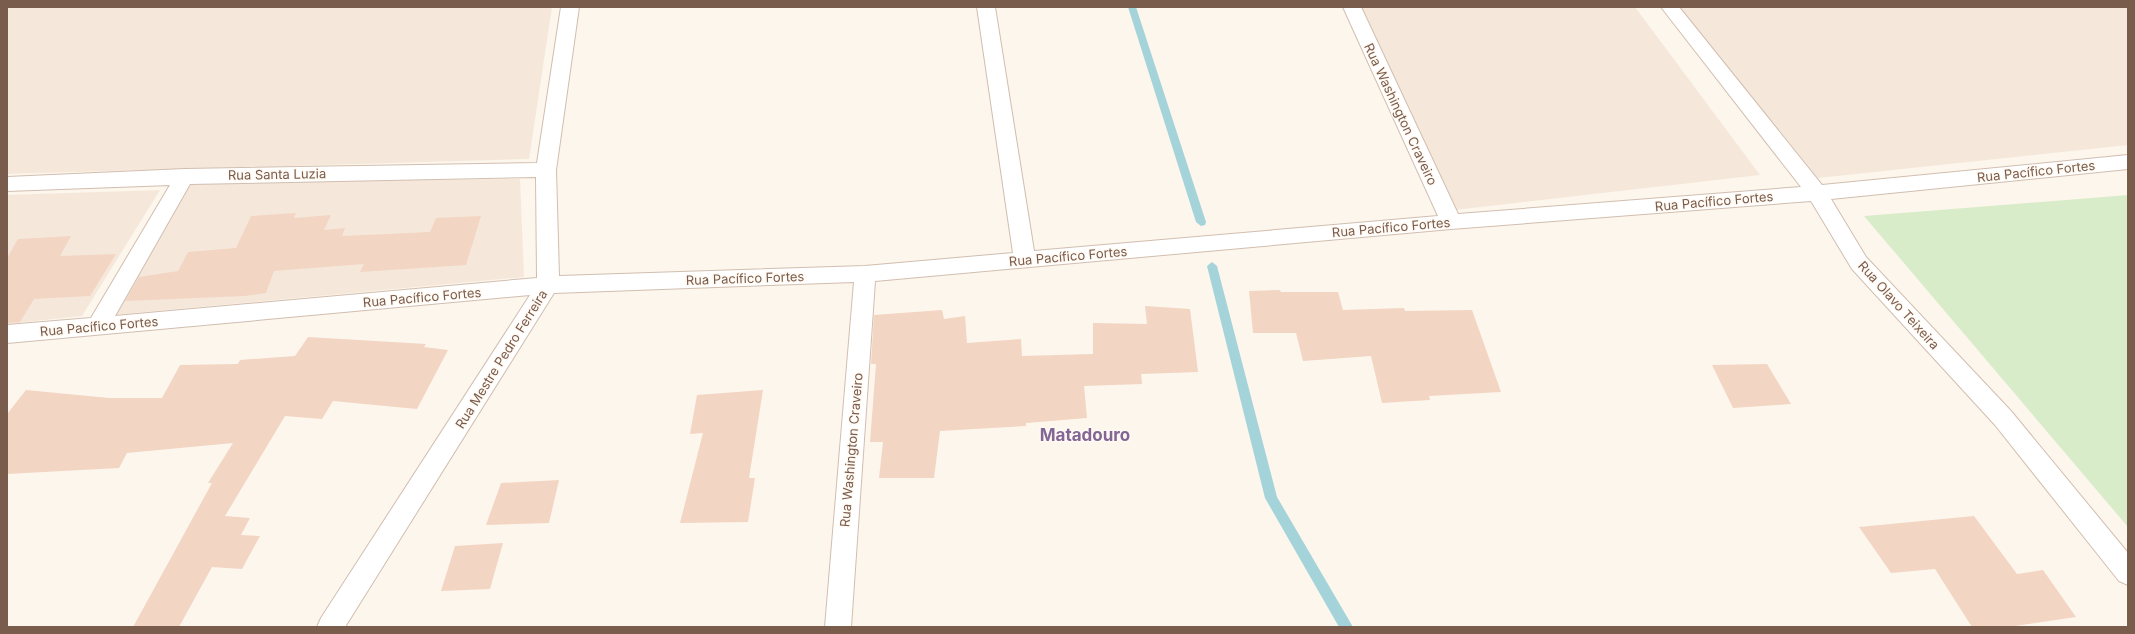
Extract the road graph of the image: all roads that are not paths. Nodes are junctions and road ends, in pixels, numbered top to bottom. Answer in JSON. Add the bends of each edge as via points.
{"nodes":[{"id":1,"x":570,"y":7,"type":"edge"},
{"id":2,"x":986,"y":7,"type":"edge"},
{"id":3,"x":1352,"y":7,"type":"edge"},
{"id":4,"x":1670,"y":7,"type":"edge"},
{"id":5,"x":2128,"y":162,"type":"edge"},
{"id":6,"x":546,"y":170,"type":"junction"},
{"id":7,"x":185,"y":176,"type":"junction"},
{"id":8,"x":7,"y":184,"type":"edge"},
{"id":9,"x":1817,"y":193,"type":"junction"},
{"id":10,"x":1451,"y":222,"type":"junction"},
{"id":11,"x":1025,"y":260,"type":"junction"},
{"id":12,"x":865,"y":274,"type":"junction"},
{"id":13,"x":548,"y":285,"type":"junction"},
{"id":14,"x":98,"y":326,"type":"junction"},
{"id":15,"x":7,"y":334,"type":"edge"},
{"id":16,"x":2128,"y":573,"type":"edge"},
{"id":17,"x":330,"y":627,"type":"edge"},
{"id":18,"x":838,"y":627,"type":"edge"}],
"edges":[{"from":1,"to":6,"type":"street","name":"Rua Mestre Pedro Ferreira"},
{"from":2,"to":11,"type":"street"},
{"from":3,"to":10,"type":"street","name":"Rua Washington Craveiro"},
{"from":4,"to":9,"type":"street","name":"Rua Olavo Teixeira"},
{"from":5,"to":9,"type":"street","name":"Rua Pacífico Fortes"},
{"from":6,"to":7,"type":"street","name":"Rua Santa Luzia"},
{"from":6,"to":13,"type":"street","name":"Rua Mestre Pedro Ferreira"},
{"from":7,"to":8,"type":"street","name":"Rua Santa Luzia"},
{"from":7,"to":14,"type":"street"},
{"from":9,"to":10,"type":"street","name":"Rua Pacífico Fortes"},
{"from":9,"to":16,"type":"street","name":"Rua Olavo Teixeira","via":[[1859,263],[2003,418]]},
{"from":10,"to":11,"type":"street","name":"Rua Pacífico Fortes"},
{"from":11,"to":12,"type":"street","name":"Rua Pacífico Fortes"},
{"from":12,"to":13,"type":"street","name":"Rua Pacífico Fortes"},
{"from":12,"to":18,"type":"street","name":"Rua Washington Craveiro"},
{"from":13,"to":14,"type":"street","name":"Rua Pacífico Fortes"},
{"from":13,"to":17,"type":"street","name":"Rua Mestre Pedro Ferreira"},
{"from":14,"to":15,"type":"street","name":"Rua Pacífico Fortes"}]}
